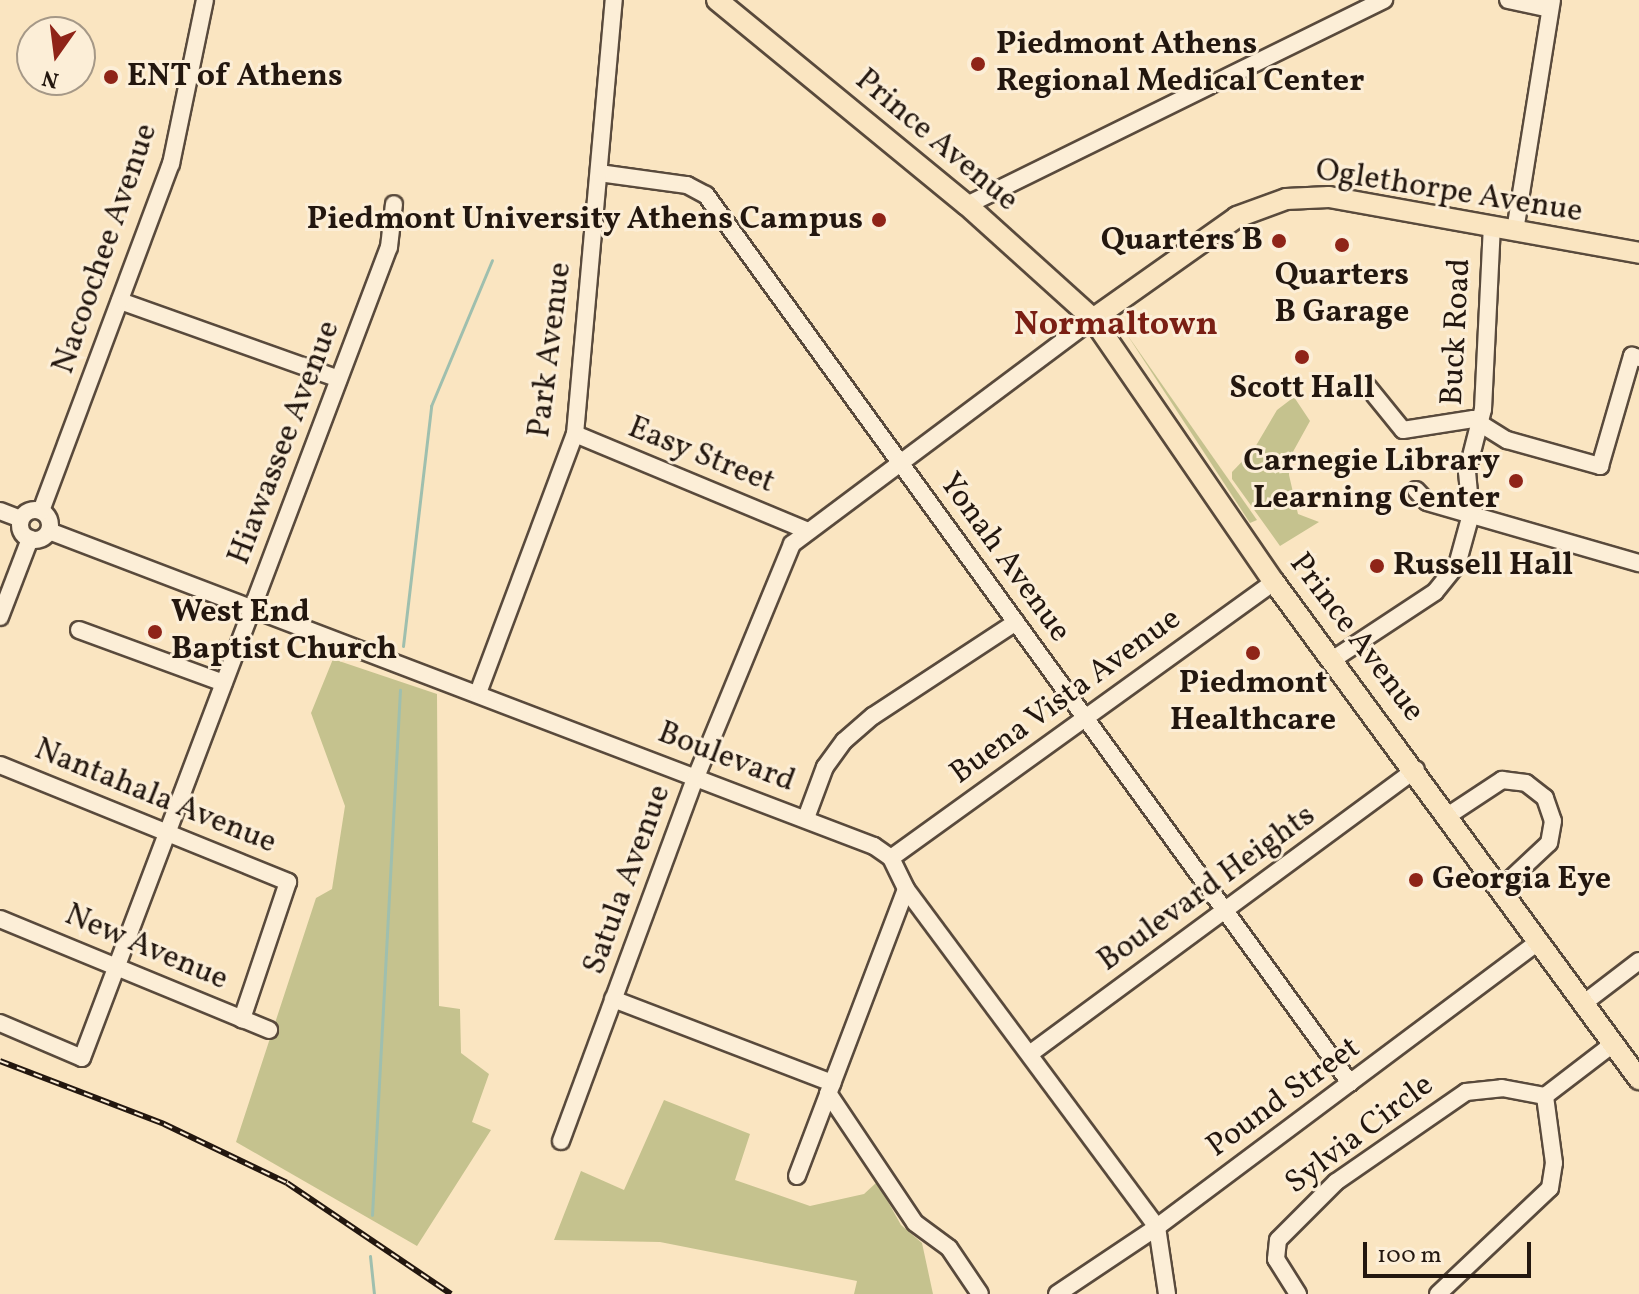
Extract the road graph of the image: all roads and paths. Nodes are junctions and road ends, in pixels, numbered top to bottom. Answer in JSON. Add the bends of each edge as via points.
{"nodes":[{"id":1,"x":205,"y":0,"type":"edge"},
{"id":2,"x":614,"y":0,"type":"edge"},
{"id":3,"x":717,"y":0,"type":"edge"},
{"id":4,"x":1384,"y":0,"type":"edge"},
{"id":5,"x":1508,"y":0,"type":"edge"},
{"id":6,"x":1551,"y":5,"type":"edge"},
{"id":7,"x":599,"y":173,"type":"junction"},
{"id":8,"x":394,"y":204,"type":"dead end"},
{"id":9,"x":967,"y":205,"type":"junction"},
{"id":10,"x":1492,"y":227,"type":"junction"},
{"id":11,"x":1515,"y":231,"type":"junction"},
{"id":12,"x":1639,"y":253,"type":"edge"},
{"id":13,"x":120,"y":301,"type":"junction"},
{"id":14,"x":1093,"y":319,"type":"junction"},
{"id":15,"x":1636,"y":357,"type":"edge"},
{"id":16,"x":339,"y":379,"type":"junction"},
{"id":17,"x":1368,"y":387,"type":"dead end"},
{"id":18,"x":1481,"y":421,"type":"junction"},
{"id":19,"x":575,"y":434,"type":"junction"},
{"id":20,"x":900,"y":463,"type":"junction"},
{"id":21,"x":1416,"y":490,"type":"dead end"},
{"id":22,"x":0,"y":511,"type":"edge"},
{"id":23,"x":41,"y":511,"type":"junction"},
{"id":24,"x":1471,"y":514,"type":"junction"},
{"id":25,"x":21,"y":519,"type":"junction"},
{"id":26,"x":806,"y":530,"type":"junction"},
{"id":27,"x":49,"y":531,"type":"junction"},
{"id":28,"x":30,"y":539,"type":"junction"},
{"id":29,"x":1639,"y":563,"type":"edge"},
{"id":30,"x":1274,"y":582,"type":"junction"},
{"id":31,"x":253,"y":606,"type":"junction"},
{"id":32,"x":0,"y":617,"type":"edge"},
{"id":33,"x":1016,"y":622,"type":"junction"},
{"id":34,"x":79,"y":630,"type":"dead end"},
{"id":35,"x":1332,"y":660,"type":"junction"},
{"id":36,"x":224,"y":683,"type":"junction"},
{"id":37,"x":478,"y":693,"type":"junction"},
{"id":38,"x":1085,"y":718,"type":"junction"},
{"id":39,"x":0,"y":765,"type":"edge"},
{"id":40,"x":1416,"y":769,"type":"junction"},
{"id":41,"x":696,"y":777,"type":"junction"},
{"id":42,"x":1449,"y":815,"type":"junction"},
{"id":43,"x":806,"y":818,"type":"junction"},
{"id":44,"x":168,"y":829,"type":"junction"},
{"id":45,"x":891,"y":858,"type":"junction"},
{"id":46,"x":1502,"y":887,"type":"junction"},
{"id":47,"x":906,"y":889,"type":"junction"},
{"id":48,"x":1227,"y":912,"type":"junction"},
{"id":49,"x":0,"y":919,"type":"edge"},
{"id":50,"x":1540,"y":941,"type":"junction"},
{"id":51,"x":1639,"y":961,"type":"edge"},
{"id":52,"x":117,"y":965,"type":"junction"},
{"id":53,"x":613,"y":999,"type":"junction"},
{"id":54,"x":1584,"y":1003,"type":"junction"},
{"id":55,"x":242,"y":1019,"type":"junction"},
{"id":56,"x":0,"y":1023,"type":"edge"},
{"id":57,"x":269,"y":1030,"type":"dead end"},
{"id":58,"x":1614,"y":1043,"type":"junction"},
{"id":59,"x":1031,"y":1053,"type":"junction"},
{"id":60,"x":1639,"y":1079,"type":"edge"},
{"id":61,"x":1350,"y":1083,"type":"junction"},
{"id":62,"x":830,"y":1088,"type":"junction"},
{"id":63,"x":1545,"y":1096,"type":"junction"},
{"id":64,"x":561,"y":1141,"type":"dead end"},
{"id":65,"x":797,"y":1176,"type":"dead end"},
{"id":66,"x":1157,"y":1227,"type":"junction"},
{"id":67,"x":980,"y":1294,"type":"edge"},
{"id":68,"x":1057,"y":1294,"type":"edge"},
{"id":69,"x":1167,"y":1294,"type":"edge"},
{"id":70,"x":1298,"y":1294,"type":"edge"},
{"id":71,"x":1438,"y":1294,"type":"edge"}],
"edges":[{"from":1,"to":13,"type":"street","name":"Nacoochee Avenue","via":[[171,164]]},
{"from":2,"to":7,"type":"street","name":"Park Avenue"},
{"from":3,"to":9,"type":"main road","name":"Prince Avenue"},
{"from":4,"to":9,"type":"street"},
{"from":5,"to":6,"type":"street"},
{"from":6,"to":11,"type":"street"},
{"from":7,"to":19,"type":"street","name":"Park Avenue"},
{"from":7,"to":20,"type":"street","name":"Yonah Avenue","via":[[687,185],[706,195]]},
{"from":8,"to":16,"type":"street","name":"Hiawassee Avenue","via":[[389,247]]},
{"from":9,"to":14,"type":"main road","name":"Prince Avenue"},
{"from":10,"to":11,"type":"main road","name":"Oglethorpe Avenue"},
{"from":10,"to":14,"type":"main road","name":"Oglethorpe Avenue","via":[[1329,197],[1286,199],[1237,217]]},
{"from":10,"to":18,"type":"street","name":"Buck Road"},
{"from":11,"to":12,"type":"main road","name":"Oglethorpe Avenue"},
{"from":13,"to":16,"type":"street"},
{"from":13,"to":23,"type":"street","name":"Nacoochee Avenue"},
{"from":14,"to":20,"type":"street","name":"Satula Avenue"},
{"from":14,"to":30,"type":"main road","name":"Prince Avenue"},
{"from":15,"to":18,"type":"street","via":[[1600,466],[1507,440]]},
{"from":16,"to":31,"type":"street","name":"Hiawassee Avenue"},
{"from":17,"to":18,"type":"street","via":[[1403,430],[1450,420]]},
{"from":18,"to":24,"type":"street","name":"Buck Road","via":[[1467,472]]},
{"from":19,"to":26,"type":"street","name":"Easy Street"},
{"from":19,"to":37,"type":"street","name":"Park Avenue"},
{"from":20,"to":26,"type":"street","name":"Satula Avenue"},
{"from":20,"to":33,"type":"street","name":"Yonah Avenue"},
{"from":21,"to":24,"type":"street","via":[[1427,502]]},
{"from":22,"to":25,"type":"street"},
{"from":23,"to":25,"type":"street","via":[[29,511]]},
{"from":23,"to":27,"type":"street","via":[[49,519]]},
{"from":24,"to":29,"type":"street"},
{"from":24,"to":35,"type":"street","name":"Buck Road","via":[[1450,579]]},
{"from":25,"to":28,"type":"street","via":[[21,531]]},
{"from":26,"to":41,"type":"street","name":"Satula Avenue","via":[[785,558]]},
{"from":27,"to":28,"type":"street","via":[[41,539]]},
{"from":27,"to":31,"type":"street","name":"Boulevard"},
{"from":28,"to":32,"type":"street"},
{"from":30,"to":35,"type":"main road","name":"Prince Avenue"},
{"from":30,"to":38,"type":"street","name":"Buena Vista Avenue"},
{"from":31,"to":36,"type":"street","name":"Hiawassee Avenue"},
{"from":31,"to":37,"type":"street","name":"Boulevard"},
{"from":33,"to":38,"type":"street","name":"Yonah Avenue"},
{"from":33,"to":43,"type":"street","via":[[873,716],[844,741],[825,767]]},
{"from":34,"to":36,"type":"street"},
{"from":35,"to":40,"type":"main road","name":"Prince Avenue"},
{"from":36,"to":44,"type":"street","name":"Hiawassee Avenue"},
{"from":37,"to":41,"type":"street","name":"Boulevard"},
{"from":38,"to":45,"type":"street","name":"Buena Vista Avenue"},
{"from":38,"to":48,"type":"street","name":"Yonah Avenue"},
{"from":39,"to":44,"type":"street","name":"Nantahala Avenue"},
{"from":40,"to":42,"type":"main road","name":"Prince Avenue"},
{"from":40,"to":48,"type":"street","name":"Boulevard Heights"},
{"from":41,"to":43,"type":"street","name":"Boulevard"},
{"from":41,"to":53,"type":"street","name":"Satula Avenue"},
{"from":42,"to":46,"type":"main road","name":"Prince Avenue"},
{"from":42,"to":46,"type":"street","via":[[1502,780],[1526,783],[1545,798],[1553,821],[1549,843]]},
{"from":43,"to":45,"type":"street","name":"Boulevard"},
{"from":44,"to":52,"type":"street","name":"Hiawassee Avenue"},
{"from":44,"to":55,"type":"street","name":"Nantahala Avenue","via":[[288,882]]},
{"from":45,"to":47,"type":"street"},
{"from":46,"to":50,"type":"main road","name":"Prince Avenue"},
{"from":47,"to":59,"type":"street"},
{"from":47,"to":62,"type":"street"},
{"from":48,"to":59,"type":"street","name":"Boulevard Heights"},
{"from":48,"to":61,"type":"street","name":"Yonah Avenue"},
{"from":49,"to":52,"type":"street","name":"New Avenue"},
{"from":50,"to":54,"type":"main road","name":"Prince Avenue"},
{"from":50,"to":61,"type":"street","name":"Pound Street"},
{"from":51,"to":54,"type":"street"},
{"from":52,"to":55,"type":"street","name":"New Avenue"},
{"from":52,"to":56,"type":"street","name":"Hiawassee Avenue","via":[[82,1058]]},
{"from":53,"to":62,"type":"street"},
{"from":53,"to":64,"type":"street","name":"Satula Avenue"},
{"from":54,"to":58,"type":"main road","name":"Prince Avenue"},
{"from":55,"to":57,"type":"street","name":"New Avenue"},
{"from":58,"to":60,"type":"main road","name":"Prince Avenue"},
{"from":58,"to":63,"type":"street"},
{"from":59,"to":66,"type":"street"},
{"from":61,"to":66,"type":"street","name":"Pound Street"},
{"from":62,"to":65,"type":"street"},
{"from":62,"to":67,"type":"street","via":[[915,1223],[949,1248]]},
{"from":63,"to":70,"type":"street","name":"Sylvia Circle","via":[[1502,1088],[1466,1092],[1336,1182],[1278,1240],[1276,1259]]},
{"from":63,"to":71,"type":"street","via":[[1554,1163],[1550,1188]]},
{"from":66,"to":68,"type":"street","name":"Pound Street"},
{"from":66,"to":69,"type":"street"}]}
